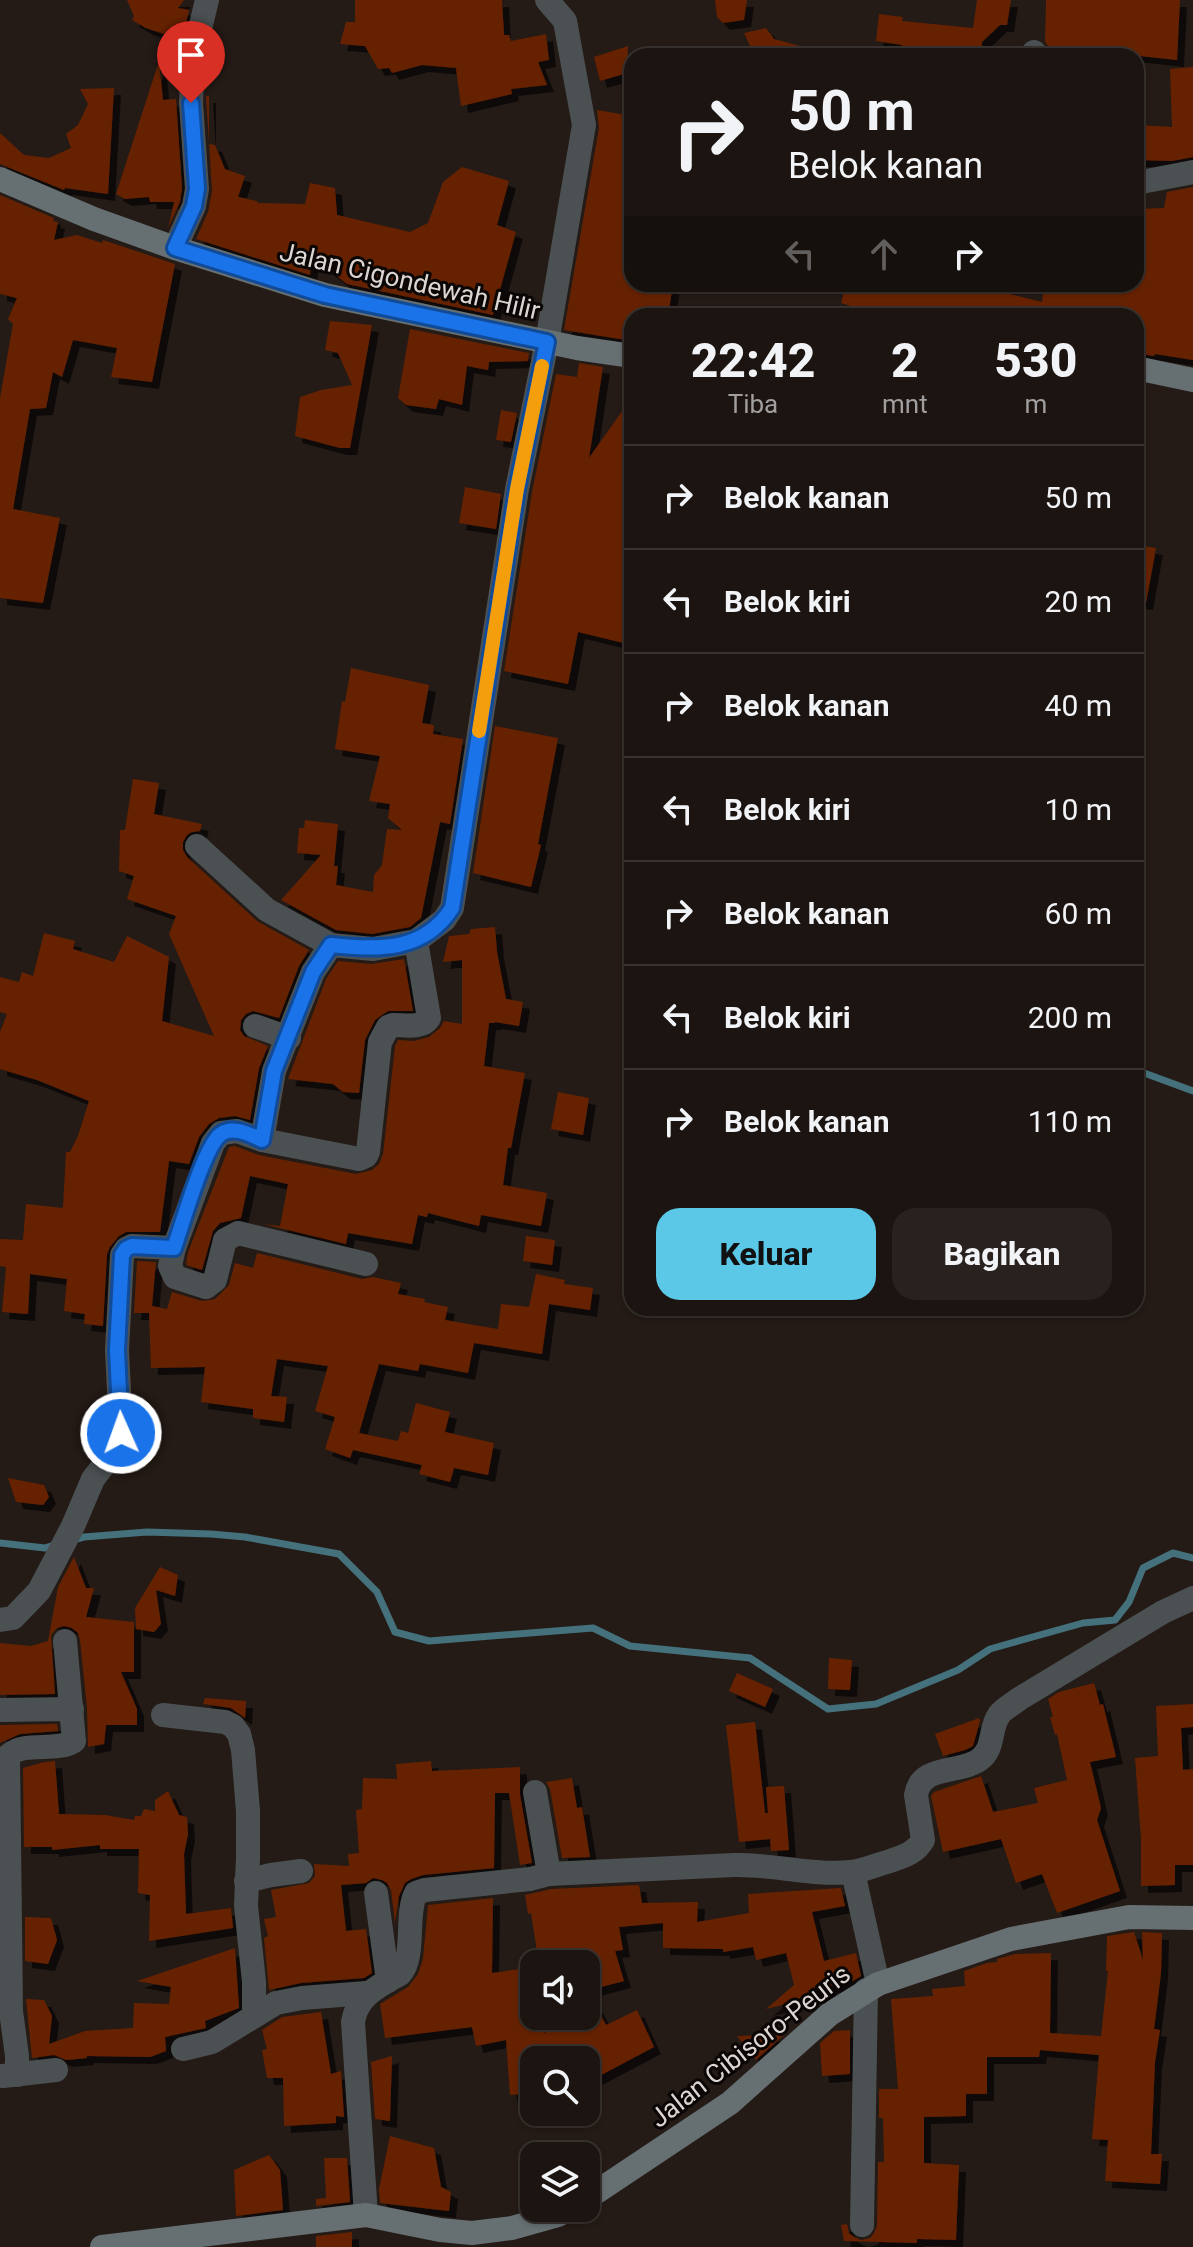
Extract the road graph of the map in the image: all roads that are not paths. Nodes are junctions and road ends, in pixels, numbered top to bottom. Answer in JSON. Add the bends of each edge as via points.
{"nodes":[{"id":1,"x":207,"y":0,"type":"edge"},
{"id":2,"x":547,"y":0,"type":"edge"},
{"id":3,"x":1193,"y":172,"type":"edge"},
{"id":4,"x":0,"y":179,"type":"edge"},
{"id":5,"x":1144,"y":181,"type":"edge"},
{"id":6,"x":175,"y":248,"type":"junction"},
{"id":7,"x":547,"y":342,"type":"junction"},
{"id":8,"x":624,"y":355,"type":"edge"},
{"id":9,"x":1144,"y":370,"type":"edge"},
{"id":10,"x":1193,"y":380,"type":"edge"},
{"id":11,"x":197,"y":846,"type":"dead end"},
{"id":12,"x":416,"y":941,"type":"junction"},
{"id":13,"x":331,"y":945,"type":"junction"},
{"id":14,"x":255,"y":1026,"type":"dead end"},
{"id":15,"x":289,"y":1038,"type":"junction"},
{"id":16,"x":262,"y":1140,"type":"junction"},
{"id":17,"x":174,"y":1248,"type":"junction"},
{"id":18,"x":366,"y":1264,"type":"dead end"},
{"id":19,"x":1193,"y":1598,"type":"edge"},
{"id":20,"x":0,"y":1620,"type":"edge"},
{"id":21,"x":65,"y":1641,"type":"dead end"},
{"id":22,"x":72,"y":1709,"type":"junction"},
{"id":23,"x":0,"y":1710,"type":"edge"},
{"id":24,"x":163,"y":1715,"type":"dead end"},
{"id":25,"x":535,"y":1792,"type":"dead end"},
{"id":26,"x":301,"y":1871,"type":"dead end"},
{"id":27,"x":853,"y":1872,"type":"junction"},
{"id":28,"x":549,"y":1874,"type":"junction"},
{"id":29,"x":246,"y":1881,"type":"junction"},
{"id":30,"x":376,"y":1893,"type":"dead end"},
{"id":31,"x":1193,"y":1918,"type":"edge"},
{"id":32,"x":377,"y":1987,"type":"junction"},
{"id":33,"x":872,"y":1987,"type":"junction"},
{"id":34,"x":254,"y":2016,"type":"junction"},
{"id":35,"x":183,"y":2049,"type":"dead end"},
{"id":36,"x":56,"y":2070,"type":"dead end"},
{"id":37,"x":8,"y":2075,"type":"edge"},
{"id":38,"x":600,"y":2190,"type":"edge"},
{"id":39,"x":366,"y":2215,"type":"junction"},
{"id":40,"x":533,"y":2222,"type":"edge"},
{"id":41,"x":862,"y":2225,"type":"dead end"},
{"id":42,"x":102,"y":2247,"type":"edge"}],
"edges":[{"from":1,"to":6,"type":"street","via":[[193,58],[197,189]]},
{"from":2,"to":7,"type":"street","via":[[565,21],[584,125]]},
{"from":3,"to":5,"type":"street"},
{"from":4,"to":6,"type":"street","name":"Jalan Cigondewah Hilir"},
{"from":6,"to":7,"type":"street","name":"Jalan Cigondewah Hilir","via":[[325,295]]},
{"from":7,"to":8,"type":"street","name":"Jalan Cigondewah Hilir"},
{"from":7,"to":12,"type":"street","via":[[517,489],[452,908]]},
{"from":9,"to":10,"type":"street"},
{"from":11,"to":13,"type":"street","via":[[267,910]]},
{"from":12,"to":13,"type":"street","via":[[373,949]]},
{"from":12,"to":16,"type":"street","via":[[429,1018],[416,1025],[393,1025],[384,1033],[366,1156],[359,1159]]},
{"from":13,"to":15,"type":"street","via":[[313,972]]},
{"from":14,"to":15,"type":"street"},
{"from":15,"to":16,"type":"street","via":[[274,1071]]},
{"from":16,"to":17,"type":"street","via":[[248,1133],[221,1133]]},
{"from":17,"to":18,"type":"street","via":[[170,1266],[175,1277],[206,1287],[215,1280],[225,1240],[238,1233]]},
{"from":17,"to":20,"type":"street","via":[[132,1246],[122,1255],[117,1350],[121,1433],[39,1591],[13,1618]]},
{"from":19,"to":27,"type":"street","via":[[999,1714],[989,1748],[978,1762],[931,1774],[917,1787],[923,1840],[919,1846],[906,1856]]},
{"from":21,"to":22,"type":"street"},
{"from":22,"to":23,"type":"street"},
{"from":22,"to":37,"type":"street","via":[[71,1744],[16,1749],[8,1756],[11,2011],[17,2056]]},
{"from":24,"to":29,"type":"street","via":[[225,1722],[239,1734],[247,1799]]},
{"from":25,"to":28,"type":"street"},
{"from":26,"to":29,"type":"street"},
{"from":27,"to":28,"type":"street","via":[[751,1865]]},
{"from":27,"to":33,"type":"street"},
{"from":28,"to":32,"type":"street","via":[[416,1893],[404,1967]]},
{"from":29,"to":34,"type":"street"},
{"from":30,"to":32,"type":"street"},
{"from":31,"to":33,"type":"street","name":"Jalan Cibisoro-Peuris","via":[[1129,1917],[1011,1939]]},
{"from":32,"to":34,"type":"street","via":[[276,2003]]},
{"from":32,"to":39,"type":"street","via":[[355,2011],[353,2022]]},
{"from":33,"to":38,"type":"street","name":"Jalan Cibisoro-Peuris","via":[[830,2014],[730,2103]]},
{"from":33,"to":41,"type":"street"},
{"from":34,"to":35,"type":"street","via":[[212,2042]]},
{"from":36,"to":37,"type":"street"},
{"from":39,"to":40,"type":"street","via":[[472,2233]]},
{"from":39,"to":42,"type":"street"}]}
